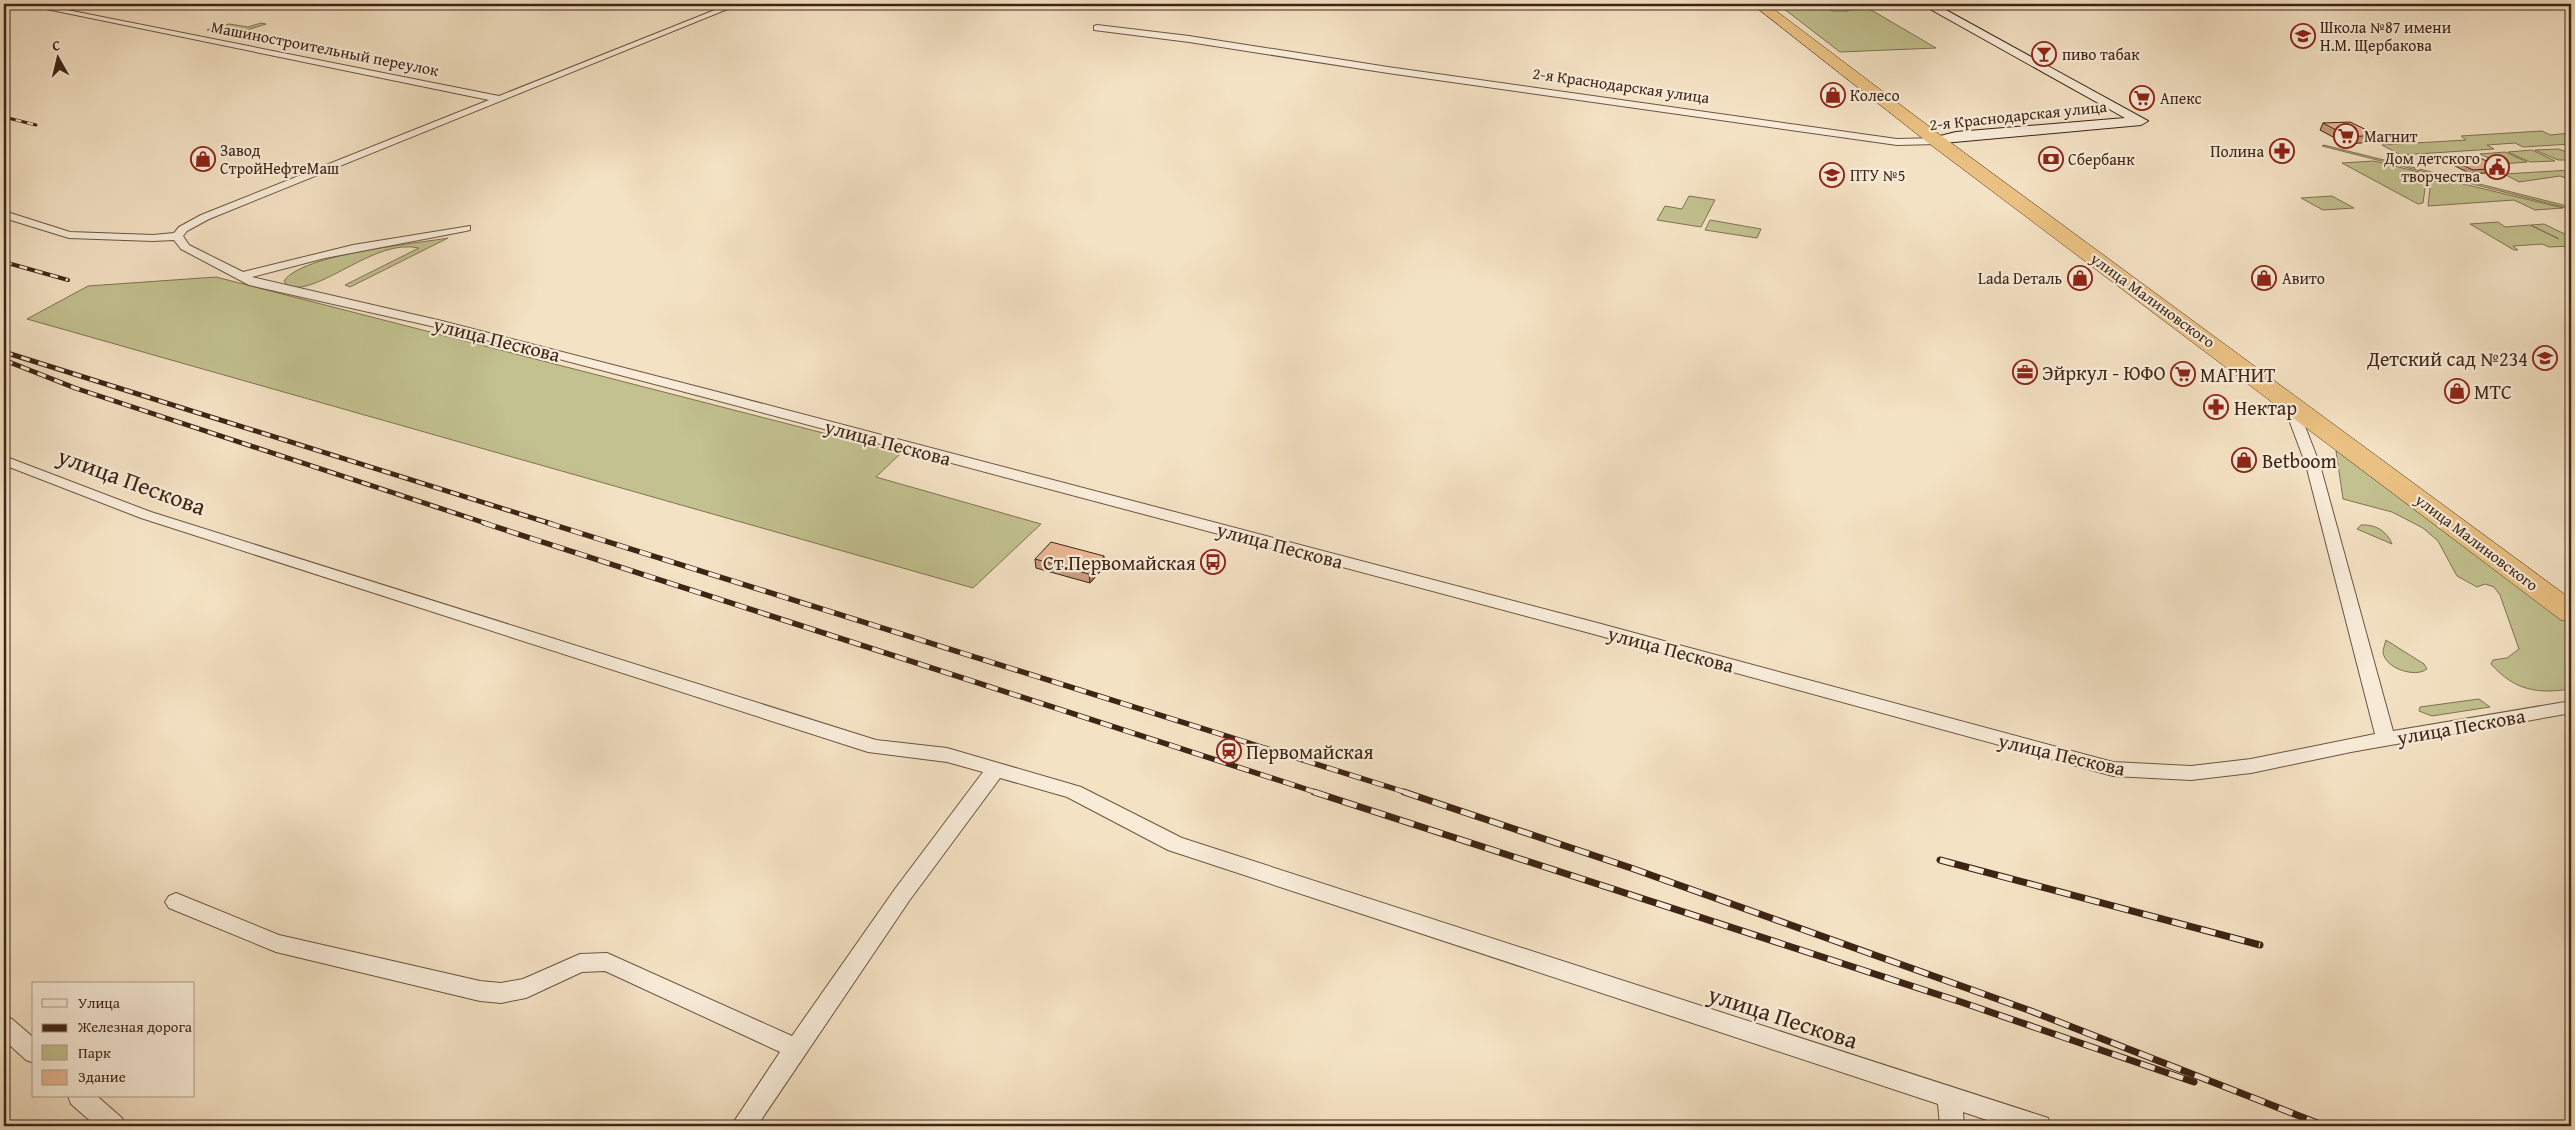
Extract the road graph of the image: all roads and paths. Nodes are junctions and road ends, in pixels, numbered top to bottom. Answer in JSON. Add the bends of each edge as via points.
{"nodes":[{"id":1,"x":26,"y":4,"type":"edge"},
{"id":2,"x":736,"y":4,"type":"edge"},
{"id":3,"x":1759,"y":4,"type":"edge"},
{"id":4,"x":1769,"y":4,"type":"edge"},
{"id":5,"x":1928,"y":4,"type":"edge"},
{"id":6,"x":1097,"y":28,"type":"dead end"},
{"id":7,"x":500,"y":99,"type":"junction"},
{"id":8,"x":1942,"y":139,"type":"junction"},
{"id":9,"x":4,"y":214,"type":"edge"},
{"id":10,"x":466,"y":228,"type":"dead end"},
{"id":11,"x":177,"y":236,"type":"junction"},
{"id":12,"x":242,"y":276,"type":"junction"},
{"id":13,"x":2289,"y":401,"type":"junction"},
{"id":14,"x":4,"y":460,"type":"edge"},
{"id":15,"x":2571,"y":596,"type":"edge"},
{"id":16,"x":2571,"y":613,"type":"edge"},
{"id":17,"x":2571,"y":706,"type":"edge"},
{"id":18,"x":2386,"y":740,"type":"junction"},
{"id":19,"x":997,"y":768,"type":"junction"},
{"id":20,"x":176,"y":902,"type":"dead end"},
{"id":21,"x":4,"y":1026,"type":"edge"},
{"id":22,"x":797,"y":1049,"type":"junction"},
{"id":23,"x":32,"y":1051,"type":"edge"},
{"id":24,"x":82,"y":1098,"type":"edge"},
{"id":25,"x":1949,"y":1098,"type":"junction"},
{"id":26,"x":113,"y":1126,"type":"edge"},
{"id":27,"x":742,"y":1126,"type":"edge"},
{"id":28,"x":1952,"y":1126,"type":"edge"},
{"id":29,"x":2039,"y":1126,"type":"edge"}],
"edges":[{"from":1,"to":7,"type":"street","name":"Машиностроительный переулок"},
{"from":2,"to":7,"type":"street"},
{"from":3,"to":8,"type":"highway","name":"улица Малиновского"},
{"from":4,"to":8,"type":"highway","name":"улица Малиновского"},
{"from":5,"to":8,"type":"street","name":"2-я Краснодарская улица","via":[[2141,121]]},
{"from":6,"to":8,"type":"street","name":"2-я Краснодарская улица","via":[[1897,142]]},
{"from":7,"to":11,"type":"street","via":[[205,217]]},
{"from":8,"to":13,"type":"highway","name":"улица Малиновского"},
{"from":8,"to":15,"type":"highway","name":"улица Малиновского"},
{"from":9,"to":11,"type":"street","via":[[69,235]]},
{"from":10,"to":12,"type":"street","via":[[291,260]]},
{"from":11,"to":12,"type":"street","name":"улица Пескова","via":[[185,247]]},
{"from":12,"to":18,"type":"street","name":"улица Пескова","via":[[253,282],[442,325],[728,399],[2113,769],[2191,773],[2251,766]]},
{"from":13,"to":16,"type":"highway","name":"улица Малиновского"},
{"from":13,"to":18,"type":"street","via":[[2313,465]]},
{"from":14,"to":19,"type":"street","name":"улица Пескова","via":[[155,518],[875,747],[947,755]]},
{"from":17,"to":18,"type":"street","name":"улица Пескова"},
{"from":19,"to":22,"type":"street","via":[[902,895]]},
{"from":19,"to":25,"type":"street","name":"улица Пескова","via":[[1074,792],[1175,844]]},
{"from":20,"to":22,"type":"street","via":[[276,943],[480,991],[501,993],[526,988],[580,963],[607,962]]},
{"from":21,"to":23,"type":"street"},
{"from":22,"to":27,"type":"street"},
{"from":24,"to":26,"type":"street"},
{"from":25,"to":28,"type":"street"},
{"from":25,"to":29,"type":"street","name":"улица Пескова"}]}
